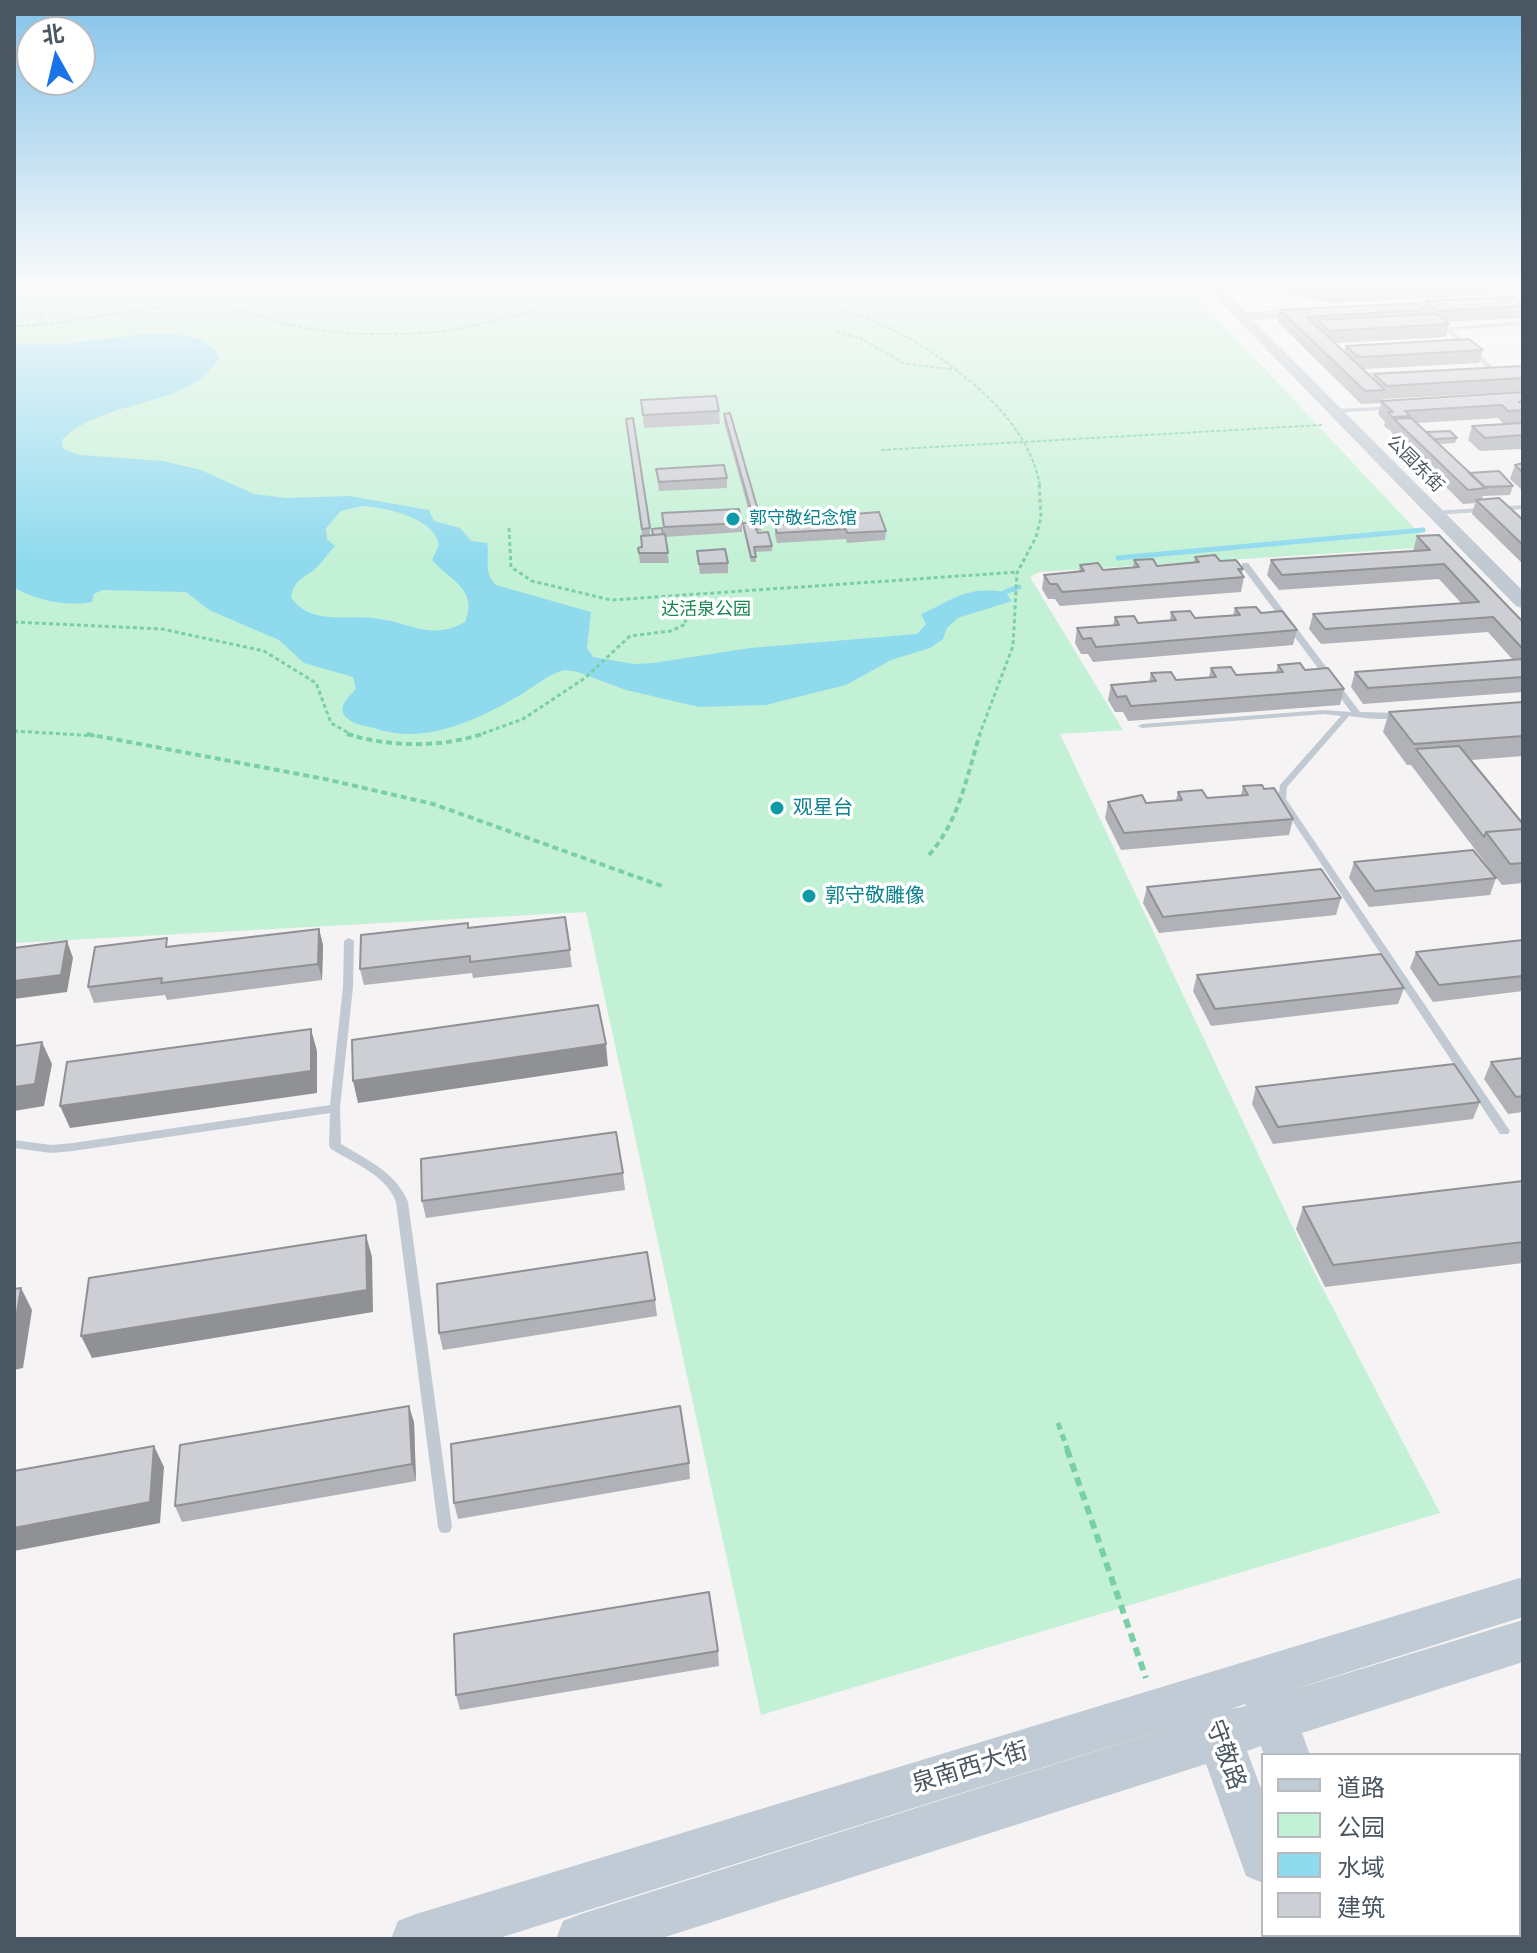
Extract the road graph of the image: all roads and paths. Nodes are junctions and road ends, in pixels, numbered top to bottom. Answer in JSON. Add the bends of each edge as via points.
{"nodes":[{"id":1,"x":967,"y":376,"type":"edge"},
{"id":2,"x":1301,"y":376,"type":"edge"},
{"id":3,"x":1398,"y":407,"type":"edge"},
{"id":4,"x":1341,"y":417,"type":"junction"},
{"id":5,"x":1024,"y":442,"type":"junction"},
{"id":6,"x":881,"y":450,"type":"dead end"},
{"id":7,"x":1523,"y":507,"type":"edge"},
{"id":8,"x":1435,"y":513,"type":"junction"},
{"id":9,"x":509,"y":528,"type":"dead end"},
{"id":10,"x":1245,"y":565,"type":"dead end"},
{"id":11,"x":1019,"y":572,"type":"junction"},
{"id":12,"x":682,"y":595,"type":"junction"},
{"id":13,"x":1523,"y":602,"type":"edge"},
{"id":14,"x":14,"y":622,"type":"edge"},
{"id":15,"x":1347,"y":714,"type":"junction"},
{"id":16,"x":1405,"y":714,"type":"edge"},
{"id":17,"x":1358,"y":715,"type":"junction"},
{"id":18,"x":1142,"y":726,"type":"edge"},
{"id":19,"x":14,"y":731,"type":"edge"},
{"id":20,"x":929,"y":855,"type":"dead end"},
{"id":21,"x":662,"y":886,"type":"dead end"},
{"id":22,"x":349,"y":941,"type":"dead end"},
{"id":23,"x":335,"y":1108,"type":"junction"},
{"id":24,"x":1504,"y":1131,"type":"dead end"},
{"id":25,"x":14,"y":1144,"type":"edge"},
{"id":26,"x":1058,"y":1423,"type":"dead end"},
{"id":27,"x":445,"y":1527,"type":"dead end"},
{"id":28,"x":1523,"y":1597,"type":"edge"},
{"id":29,"x":1523,"y":1641,"type":"edge"},
{"id":30,"x":1157,"y":1710,"type":"junction"},
{"id":31,"x":1211,"y":1717,"type":"junction"},
{"id":32,"x":1273,"y":1718,"type":"edge"},
{"id":33,"x":1261,"y":1854,"type":"edge"},
{"id":34,"x":416,"y":1939,"type":"edge"},
{"id":35,"x":581,"y":1939,"type":"edge"}],
"edges":[{"from":1,"to":5,"type":"path","via":[[1006,414]]},
{"from":2,"to":4,"type":"street","name":"公园东街"},
{"from":3,"to":4,"type":"lane"},
{"from":4,"to":5,"type":"path"},
{"from":4,"to":8,"type":"street","name":"公园东街"},
{"from":5,"to":6,"type":"path"},
{"from":5,"to":11,"type":"path","via":[[1035,462],[1040,517]]},
{"from":7,"to":8,"type":"lane"},
{"from":8,"to":13,"type":"street","name":"公园东街"},
{"from":9,"to":12,"type":"path","via":[[511,567],[532,581],[611,600]]},
{"from":10,"to":17,"type":"lane"},
{"from":11,"to":12,"type":"path"},
{"from":11,"to":20,"type":"path","via":[[1013,644],[977,741],[967,789],[940,844]]},
{"from":12,"to":14,"type":"path","via":[[686,624],[623,640],[585,678],[523,719],[441,742],[381,743],[348,734],[331,723],[316,683],[264,651],[162,629]]},
{"from":15,"to":17,"type":"lane"},
{"from":15,"to":18,"type":"lane"},
{"from":15,"to":24,"type":"lane","via":[[1283,787],[1282,799]]},
{"from":16,"to":17,"type":"lane"},
{"from":19,"to":21,"type":"path","via":[[84,733],[433,804]]},
{"from":22,"to":23,"type":"lane"},
{"from":23,"to":25,"type":"lane","via":[[73,1147]]},
{"from":23,"to":27,"type":"lane","via":[[335,1146],[400,1191]]},
{"from":26,"to":30,"type":"path"},
{"from":28,"to":32,"type":"main road","name":"泉南西大街"},
{"from":29,"to":32,"type":"main road","name":"泉南西大街"},
{"from":30,"to":31,"type":"main road","name":"泉南西大街"},
{"from":30,"to":34,"type":"main road","name":"泉南西大街"},
{"from":31,"to":32,"type":"main road","name":"泉南西大街"},
{"from":31,"to":33,"type":"main road","name":"守敬路"},
{"from":31,"to":35,"type":"main road","name":"泉南西大街"}]}
